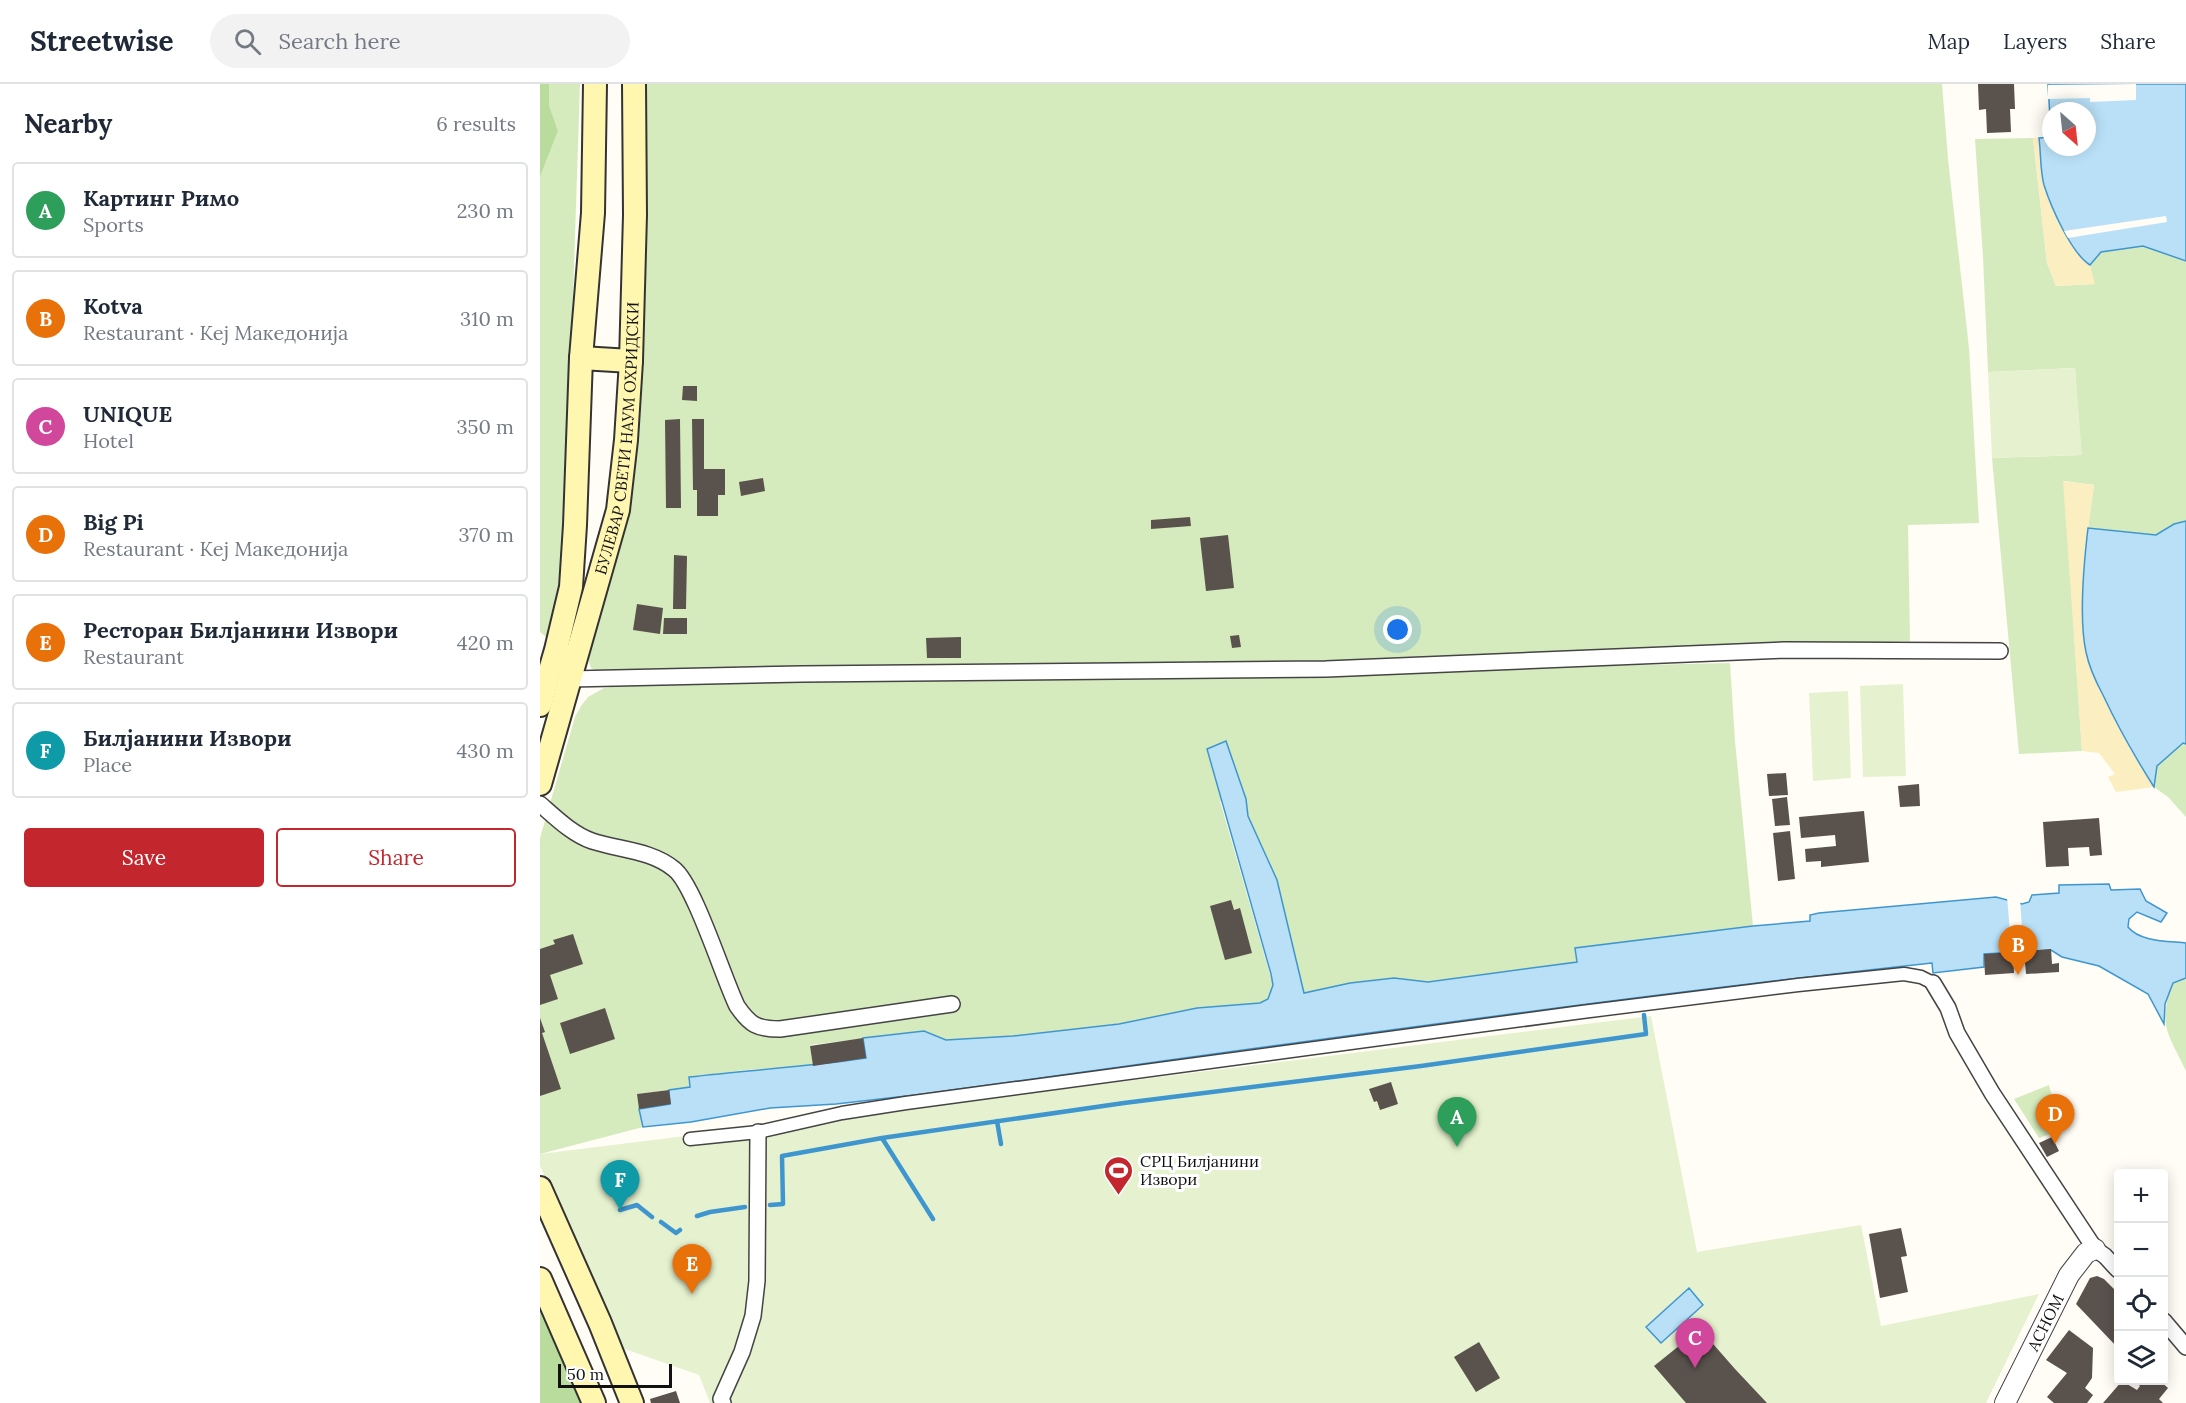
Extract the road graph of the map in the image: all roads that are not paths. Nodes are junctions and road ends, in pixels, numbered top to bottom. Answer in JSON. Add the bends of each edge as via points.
{"nodes":[{"id":1,"x":595,"y":84,"type":"edge"},
{"id":2,"x":634,"y":84,"type":"edge"},
{"id":3,"x":581,"y":358,"type":"junction"},
{"id":4,"x":631,"y":361,"type":"junction"},
{"id":5,"x":2000,"y":651,"type":"dead end"},
{"id":6,"x":570,"y":679,"type":"junction"},
{"id":7,"x":540,"y":705,"type":"edge"},
{"id":8,"x":540,"y":783,"type":"edge"},
{"id":9,"x":540,"y":804,"type":"edge"},
{"id":10,"x":1933,"y":983,"type":"joint"},
{"id":11,"x":952,"y":1004,"type":"dead end"},
{"id":12,"x":758,"y":1132,"type":"junction"},
{"id":13,"x":690,"y":1140,"type":"dead end"},
{"id":14,"x":540,"y":1188,"type":"edge"},
{"id":15,"x":2095,"y":1249,"type":"junction"},
{"id":16,"x":2114,"y":1266,"type":"edge"},
{"id":17,"x":540,"y":1279,"type":"edge"},
{"id":18,"x":2168,"y":1327,"type":"edge"},
{"id":19,"x":2186,"y":1347,"type":"edge"},
{"id":20,"x":594,"y":1403,"type":"edge"},
{"id":21,"x":632,"y":1403,"type":"edge"},
{"id":22,"x":723,"y":1403,"type":"edge"},
{"id":23,"x":2005,"y":1403,"type":"edge"}],
"edges":[{"from":1,"to":3,"type":"main road","name":"БУЛЕВАР СВЕТИ НАУМ ОХРИДСКИ","via":[[593,213]]},
{"from":2,"to":4,"type":"main road","name":"БУЛЕВАР СВЕТИ НАУМ ОХРИДСКИ"},
{"from":3,"to":4,"type":"main road"},
{"from":3,"to":7,"type":"main road","name":"БУЛЕВАР СВЕТИ НАУМ ОХРИДСКИ","via":[[571,587]]},
{"from":4,"to":6,"type":"main road","name":"БУЛЕВАР СВЕТИ НАУМ ОХРИДСКИ","via":[[618,510]]},
{"from":5,"to":6,"type":"street","via":[[1784,650],[1326,669]]},
{"from":6,"to":8,"type":"main road","name":"БУЛЕВАР СВЕТИ НАУМ ОХРИДСКИ"},
{"from":9,"to":11,"type":"street","via":[[591,840],[643,854],[679,873],[737,1006],[754,1025],[780,1029]]},
{"from":10,"to":12,"type":"street","via":[[1904,974],[1593,1010],[906,1103]]},
{"from":10,"to":15,"type":"street","via":[[1992,1093]]},
{"from":12,"to":13,"type":"street"},
{"from":12,"to":22,"type":"street","via":[[757,1281],[753,1316],[721,1399]]},
{"from":14,"to":21,"type":"main road"},
{"from":15,"to":16,"type":"street"},
{"from":15,"to":23,"type":"street","name":"АСНОМ","via":[[2081,1258],[2069,1275]]},
{"from":17,"to":20,"type":"main road"},
{"from":18,"to":19,"type":"street"}]}
